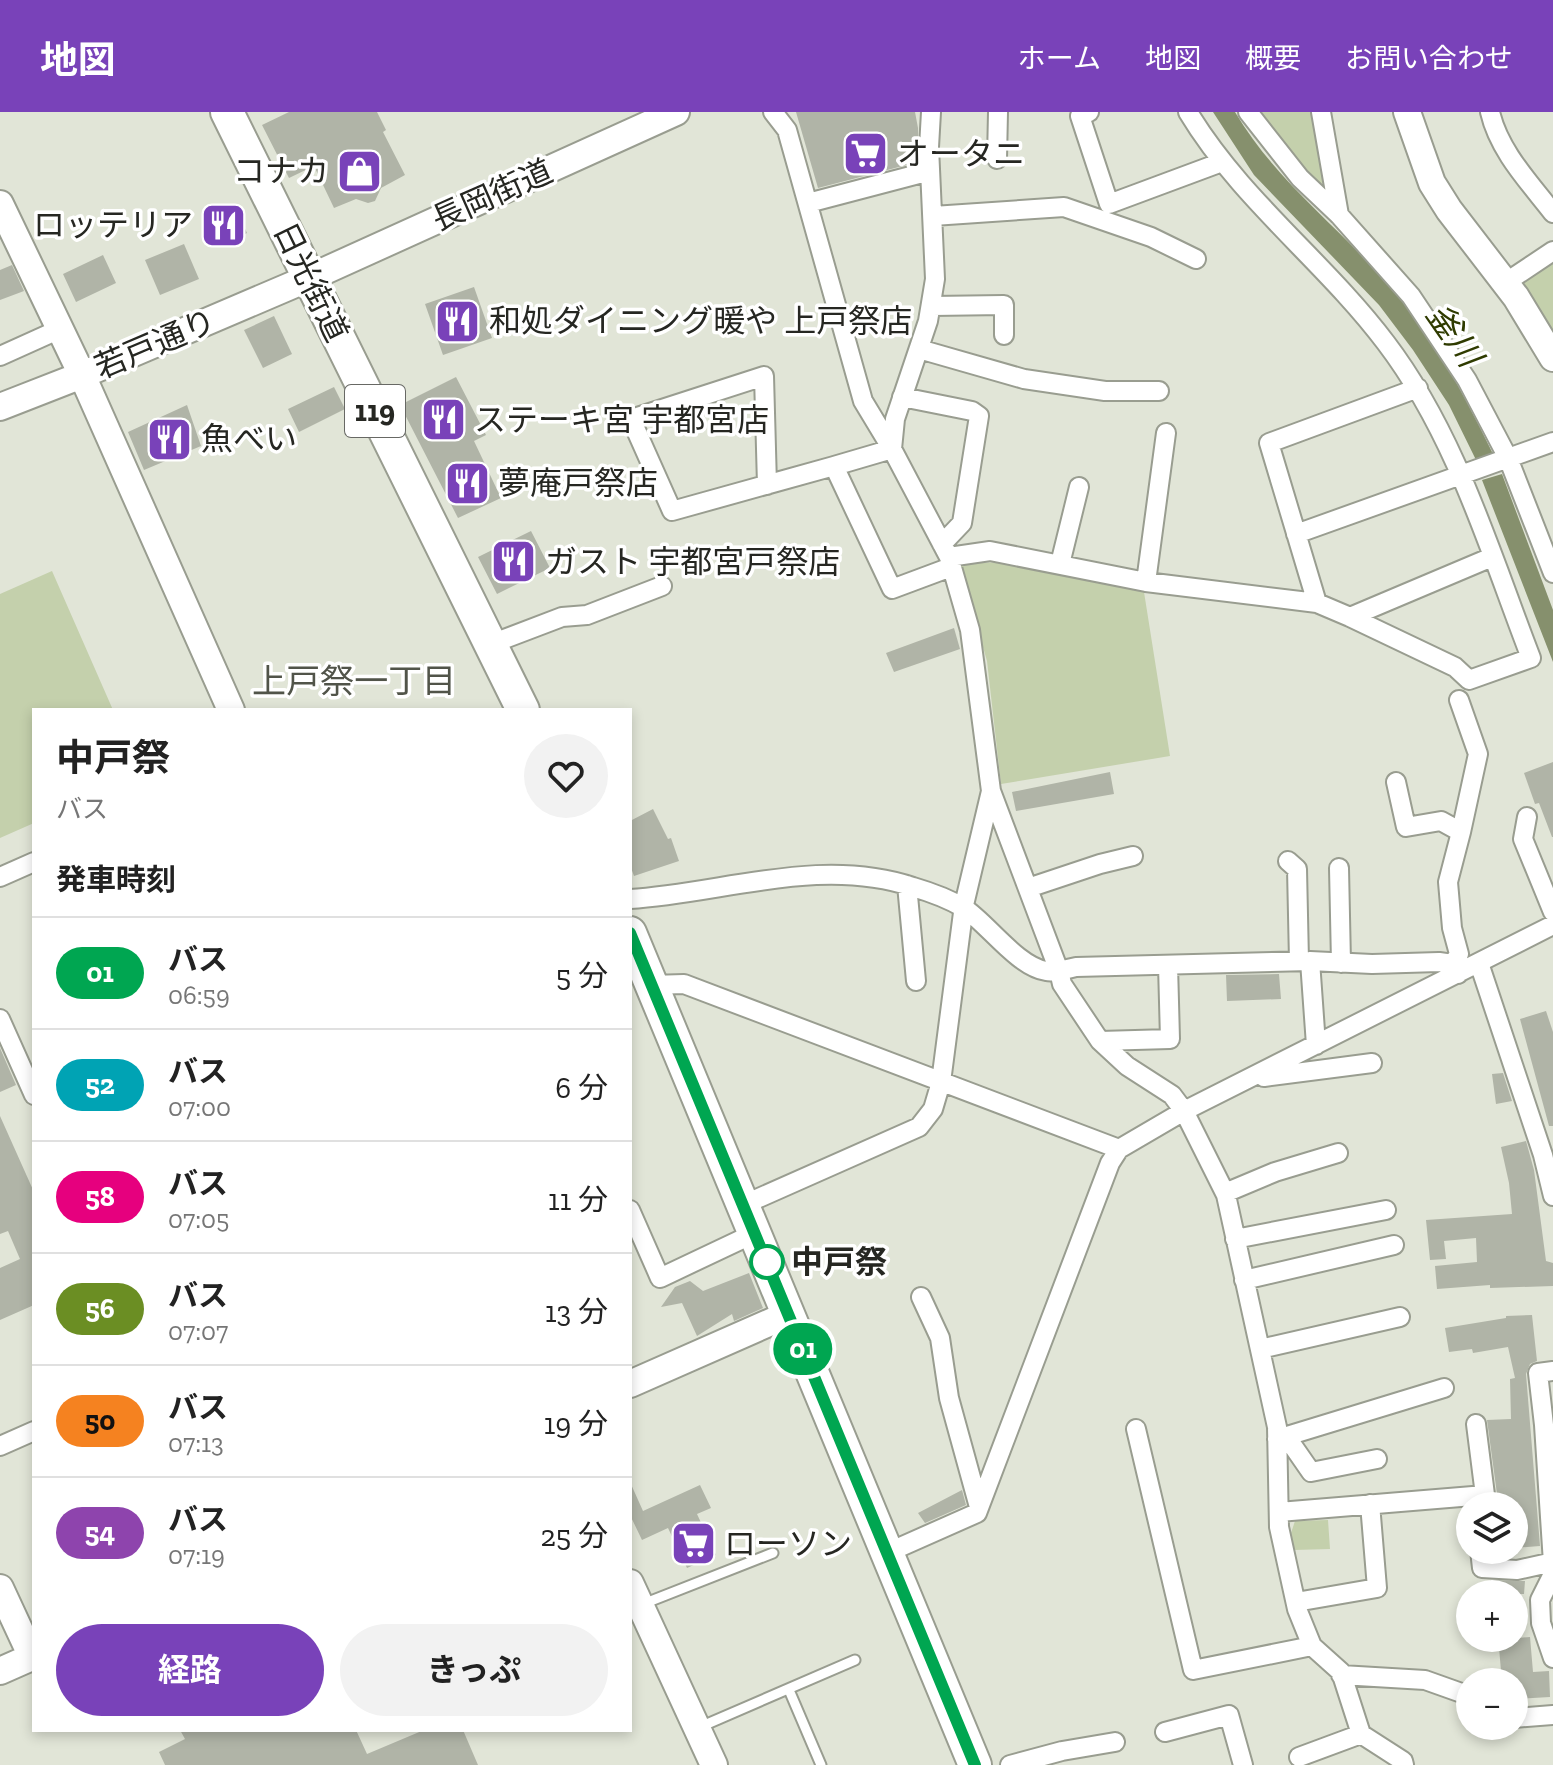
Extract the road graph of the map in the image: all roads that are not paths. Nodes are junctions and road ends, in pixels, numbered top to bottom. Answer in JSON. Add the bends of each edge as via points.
{"nodes":[{"id":1,"x":227,"y":112,"type":"edge"},
{"id":2,"x":676,"y":112,"type":"edge"},
{"id":3,"x":773,"y":112,"type":"edge"},
{"id":4,"x":931,"y":112,"type":"edge"},
{"id":5,"x":998,"y":112,"type":"edge"},
{"id":6,"x":1089,"y":112,"type":"edge"},
{"id":7,"x":1188,"y":112,"type":"edge"},
{"id":8,"x":1248,"y":112,"type":"edge"},
{"id":9,"x":1321,"y":112,"type":"edge"},
{"id":10,"x":1407,"y":112,"type":"edge"},
{"id":11,"x":1490,"y":112,"type":"edge"},
{"id":12,"x":997,"y":159,"type":"dead end"},
{"id":13,"x":1222,"y":162,"type":"junction"},
{"id":14,"x":930,"y":171,"type":"junction"},
{"id":15,"x":808,"y":203,"type":"junction"},
{"id":16,"x":0,"y":204,"type":"edge"},
{"id":17,"x":1553,"y":213,"type":"edge"},
{"id":18,"x":1339,"y":215,"type":"junction"},
{"id":19,"x":933,"y":216,"type":"junction"},
{"id":20,"x":1553,"y":251,"type":"edge"},
{"id":21,"x":1196,"y":259,"type":"dead end"},
{"id":22,"x":309,"y":278,"type":"junction"},
{"id":23,"x":1505,"y":283,"type":"junction"},
{"id":24,"x":932,"y":306,"type":"junction"},
{"id":25,"x":60,"y":329,"type":"junction"},
{"id":26,"x":1004,"y":335,"type":"dead end"},
{"id":27,"x":919,"y":349,"type":"junction"},
{"id":28,"x":0,"y":356,"type":"edge"},
{"id":29,"x":1553,"y":358,"type":"edge"},
{"id":30,"x":82,"y":375,"type":"junction"},
{"id":31,"x":1418,"y":388,"type":"junction"},
{"id":32,"x":1159,"y":391,"type":"dead end"},
{"id":33,"x":902,"y":397,"type":"junction"},
{"id":34,"x":0,"y":407,"type":"edge"},
{"id":35,"x":1166,"y":433,"type":"dead end"},
{"id":36,"x":1553,"y":442,"type":"edge"},
{"id":37,"x":892,"y":449,"type":"junction"},
{"id":38,"x":1504,"y":459,"type":"junction"},
{"id":39,"x":834,"y":466,"type":"junction"},
{"id":40,"x":1463,"y":474,"type":"junction"},
{"id":41,"x":767,"y":485,"type":"junction"},
{"id":42,"x":1079,"y":487,"type":"dead end"},
{"id":43,"x":1296,"y":534,"type":"junction"},
{"id":44,"x":947,"y":556,"type":"junction"},
{"id":45,"x":1492,"y":557,"type":"junction"},
{"id":46,"x":1060,"y":564,"type":"junction"},
{"id":47,"x":1553,"y":573,"type":"edge"},
{"id":48,"x":1146,"y":582,"type":"junction"},
{"id":49,"x":662,"y":586,"type":"dead end"},
{"id":50,"x":1317,"y":603,"type":"junction"},
{"id":51,"x":1350,"y":617,"type":"junction"},
{"id":52,"x":491,"y":644,"type":"junction"},
{"id":53,"x":1459,"y":700,"type":"dead end"},
{"id":54,"x":230,"y":708,"type":"edge"},
{"id":55,"x":522,"y":708,"type":"edge"},
{"id":56,"x":1396,"y":782,"type":"dead end"},
{"id":57,"x":991,"y":791,"type":"junction"},
{"id":58,"x":1527,"y":817,"type":"dead end"},
{"id":59,"x":1461,"y":832,"type":"junction"},
{"id":60,"x":1133,"y":856,"type":"dead end"},
{"id":61,"x":1288,"y":861,"type":"dead end"},
{"id":62,"x":32,"y":863,"type":"edge"},
{"id":63,"x":1339,"y":868,"type":"dead end"},
{"id":64,"x":0,"y":877,"type":"edge"},
{"id":65,"x":907,"y":885,"type":"junction"},
{"id":66,"x":1028,"y":888,"type":"junction"},
{"id":67,"x":632,"y":899,"type":"edge"},
{"id":68,"x":964,"y":908,"type":"junction"},
{"id":69,"x":1553,"y":912,"type":"edge"},
{"id":70,"x":1553,"y":925,"type":"edge"},
{"id":71,"x":632,"y":938,"type":"edge"},
{"id":72,"x":1305,"y":961,"type":"junction"},
{"id":73,"x":1341,"y":963,"type":"junction"},
{"id":74,"x":1479,"y":963,"type":"junction"},
{"id":75,"x":1168,"y":965,"type":"junction"},
{"id":76,"x":1455,"y":969,"type":"junction"},
{"id":77,"x":1059,"y":971,"type":"junction"},
{"id":78,"x":916,"y":981,"type":"dead end"},
{"id":79,"x":651,"y":985,"type":"junction"},
{"id":80,"x":0,"y":1019,"type":"edge"},
{"id":81,"x":1100,"y":1041,"type":"junction"},
{"id":82,"x":1316,"y":1045,"type":"junction"},
{"id":83,"x":1372,"y":1063,"type":"dead end"},
{"id":84,"x":1249,"y":1079,"type":"junction"},
{"id":85,"x":941,"y":1082,"type":"junction"},
{"id":86,"x":32,"y":1091,"type":"edge"},
{"id":87,"x":1184,"y":1111,"type":"junction"},
{"id":88,"x":1119,"y":1149,"type":"junction"},
{"id":89,"x":1338,"y":1153,"type":"dead end"},
{"id":90,"x":1225,"y":1193,"type":"junction"},
{"id":91,"x":1553,"y":1196,"type":"edge"},
{"id":92,"x":1386,"y":1210,"type":"dead end"},
{"id":93,"x":632,"y":1215,"type":"edge"},
{"id":94,"x":749,"y":1219,"type":"junction"},
{"id":95,"x":1235,"y":1239,"type":"junction"},
{"id":96,"x":1394,"y":1245,"type":"dead end"},
{"id":97,"x":1244,"y":1280,"type":"junction"},
{"id":98,"x":921,"y":1297,"type":"dead end"},
{"id":99,"x":789,"y":1314,"type":"junction"},
{"id":100,"x":1400,"y":1317,"type":"dead end"},
{"id":101,"x":1260,"y":1349,"type":"junction"},
{"id":102,"x":1553,"y":1371,"type":"edge"},
{"id":103,"x":632,"y":1383,"type":"edge"},
{"id":104,"x":1444,"y":1388,"type":"dead end"},
{"id":105,"x":1476,"y":1424,"type":"dead end"},
{"id":106,"x":1136,"y":1429,"type":"dead end"},
{"id":107,"x":32,"y":1432,"type":"edge"},
{"id":108,"x":1281,"y":1438,"type":"junction"},
{"id":109,"x":0,"y":1446,"type":"edge"},
{"id":110,"x":1377,"y":1459,"type":"dead end"},
{"id":111,"x":1485,"y":1492,"type":"edge"},
{"id":112,"x":1456,"y":1502,"type":"edge"},
{"id":113,"x":1370,"y":1504,"type":"junction"},
{"id":114,"x":979,"y":1507,"type":"junction"},
{"id":115,"x":1279,"y":1512,"type":"junction"},
{"id":116,"x":889,"y":1552,"type":"junction"},
{"id":117,"x":773,"y":1553,"type":"dead end"},
{"id":118,"x":1553,"y":1563,"type":"edge"},
{"id":119,"x":1482,"y":1564,"type":"edge"},
{"id":120,"x":1553,"y":1574,"type":"edge"},
{"id":121,"x":0,"y":1588,"type":"edge"},
{"id":122,"x":635,"y":1594,"type":"edge"},
{"id":123,"x":1296,"y":1602,"type":"junction"},
{"id":124,"x":1312,"y":1646,"type":"junction"},
{"id":125,"x":32,"y":1654,"type":"edge"},
{"id":126,"x":32,"y":1656,"type":"edge"},
{"id":127,"x":1553,"y":1658,"type":"edge"},
{"id":128,"x":855,"y":1660,"type":"dead end"},
{"id":129,"x":0,"y":1671,"type":"edge"},
{"id":130,"x":1341,"y":1675,"type":"junction"},
{"id":131,"x":789,"y":1690,"type":"junction"},
{"id":132,"x":1456,"y":1691,"type":"edge"},
{"id":133,"x":1553,"y":1715,"type":"edge"},
{"id":134,"x":1528,"y":1717,"type":"edge"},
{"id":135,"x":697,"y":1728,"type":"junction"},
{"id":136,"x":1165,"y":1732,"type":"dead end"},
{"id":137,"x":1361,"y":1734,"type":"junction"},
{"id":138,"x":1115,"y":1742,"type":"dead end"},
{"id":139,"x":1305,"y":1759,"type":"edge"},
{"id":140,"x":714,"y":1765,"type":"edge"},
{"id":141,"x":821,"y":1765,"type":"edge"},
{"id":142,"x":975,"y":1765,"type":"edge"},
{"id":143,"x":1010,"y":1765,"type":"edge"},
{"id":144,"x":1243,"y":1765,"type":"edge"},
{"id":145,"x":1404,"y":1765,"type":"edge"}],
"edges":[{"from":1,"to":22,"type":"highway","name":"日光街道","number":"119"},
{"from":2,"to":22,"type":"street","name":"長岡街道"},
{"from":3,"to":15,"type":"street","via":[[787,130]]},
{"from":4,"to":14,"type":"street"},
{"from":5,"to":12,"type":"street"},
{"from":6,"to":13,"type":"street","via":[[1080,116],[1109,204]]},
{"from":7,"to":13,"type":"street"},
{"from":8,"to":18,"type":"street","via":[[1300,178]]},
{"from":9,"to":18,"type":"street"},
{"from":10,"to":23,"type":"street","via":[[1432,183]]},
{"from":11,"to":17,"type":"street","via":[[1508,154]]},
{"from":13,"to":31,"type":"street","via":[[1344,290]]},
{"from":14,"to":15,"type":"street"},
{"from":14,"to":19,"type":"street"},
{"from":15,"to":37,"type":"street","via":[[863,401]]},
{"from":16,"to":25,"type":"street"},
{"from":18,"to":38,"type":"street","via":[[1411,296],[1467,380]]},
{"from":19,"to":21,"type":"street","via":[[1064,207]]},
{"from":19,"to":24,"type":"street"},
{"from":20,"to":23,"type":"street"},
{"from":22,"to":30,"type":"street","name":"若戸通り"},
{"from":22,"to":52,"type":"highway","name":"日光街道","number":"119"},
{"from":23,"to":29,"type":"street"},
{"from":24,"to":26,"type":"street","via":[[1004,305]]},
{"from":24,"to":27,"type":"street"},
{"from":25,"to":28,"type":"street"},
{"from":25,"to":30,"type":"street"},
{"from":27,"to":32,"type":"street","via":[[1024,379],[1105,391]]},
{"from":27,"to":33,"type":"street"},
{"from":30,"to":34,"type":"street","name":"若戸通り"},
{"from":30,"to":54,"type":"street"},
{"from":31,"to":40,"type":"street"},
{"from":31,"to":43,"type":"street","via":[[1269,443]]},
{"from":33,"to":37,"type":"street"},
{"from":33,"to":44,"type":"street","via":[[979,416],[962,523]]},
{"from":35,"to":48,"type":"street"},
{"from":36,"to":38,"type":"street"},
{"from":37,"to":39,"type":"street"},
{"from":37,"to":44,"type":"street"},
{"from":38,"to":40,"type":"street"},
{"from":38,"to":47,"type":"street"},
{"from":39,"to":41,"type":"street"},
{"from":39,"to":44,"type":"street","via":[[892,589]]},
{"from":40,"to":43,"type":"street"},
{"from":40,"to":45,"type":"street"},
{"from":41,"to":41,"type":"street","via":[[672,511],[631,419],[764,376]]},
{"from":42,"to":46,"type":"street"},
{"from":43,"to":50,"type":"street"},
{"from":44,"to":46,"type":"street","via":[[990,551]]},
{"from":44,"to":57,"type":"street","via":[[970,630]]},
{"from":45,"to":51,"type":"street"},
{"from":45,"to":51,"type":"street","via":[[1531,658],[1469,680],[1455,667]]},
{"from":46,"to":48,"type":"street"},
{"from":48,"to":50,"type":"street"},
{"from":49,"to":52,"type":"street"},
{"from":50,"to":51,"type":"street"},
{"from":52,"to":55,"type":"highway","name":"日光街道","number":"119"},
{"from":53,"to":59,"type":"street","via":[[1478,754]]},
{"from":56,"to":59,"type":"street","via":[[1406,827],[1441,821]]},
{"from":57,"to":66,"type":"street"},
{"from":57,"to":68,"type":"street"},
{"from":58,"to":69,"type":"street","via":[[1523,839]]},
{"from":59,"to":76,"type":"street","via":[[1448,882],[1459,954]]},
{"from":60,"to":66,"type":"street"},
{"from":61,"to":72,"type":"street","via":[[1297,869]]},
{"from":62,"to":64,"type":"street"},
{"from":63,"to":73,"type":"street"},
{"from":65,"to":67,"type":"street","via":[[850,875],[799,876]]},
{"from":65,"to":68,"type":"street"},
{"from":65,"to":78,"type":"street"},
{"from":66,"to":77,"type":"street"},
{"from":68,"to":77,"type":"street","via":[[1028,963]]},
{"from":68,"to":85,"type":"street"},
{"from":70,"to":74,"type":"street"},
{"from":71,"to":79,"type":"highway"},
{"from":72,"to":73,"type":"street"},
{"from":72,"to":75,"type":"street"},
{"from":72,"to":82,"type":"street"},
{"from":73,"to":76,"type":"street","via":[[1439,962]]},
{"from":74,"to":76,"type":"street"},
{"from":74,"to":91,"type":"street"},
{"from":75,"to":77,"type":"street"},
{"from":75,"to":81,"type":"street","via":[[1170,1039]]},
{"from":76,"to":82,"type":"street"},
{"from":77,"to":81,"type":"street"},
{"from":79,"to":85,"type":"street","via":[[684,984]]},
{"from":79,"to":94,"type":"highway"},
{"from":80,"to":86,"type":"street"},
{"from":81,"to":87,"type":"street","via":[[1172,1095]]},
{"from":82,"to":84,"type":"street"},
{"from":83,"to":84,"type":"street"},
{"from":84,"to":87,"type":"street"},
{"from":85,"to":88,"type":"street"},
{"from":85,"to":94,"type":"street","via":[[933,1109],[919,1127]]},
{"from":87,"to":88,"type":"street"},
{"from":87,"to":90,"type":"street"},
{"from":88,"to":114,"type":"street"},
{"from":89,"to":90,"type":"street"},
{"from":90,"to":95,"type":"street"},
{"from":92,"to":95,"type":"street"},
{"from":93,"to":94,"type":"street","via":[[660,1278]]},
{"from":94,"to":99,"type":"highway"},
{"from":95,"to":97,"type":"street"},
{"from":96,"to":97,"type":"street"},
{"from":97,"to":101,"type":"street"},
{"from":98,"to":114,"type":"street","via":[[940,1338],[949,1398]]},
{"from":99,"to":103,"type":"street"},
{"from":99,"to":116,"type":"highway"},
{"from":100,"to":101,"type":"street"},
{"from":101,"to":108,"type":"street"},
{"from":102,"to":118,"type":"street","via":[[1538,1373]]},
{"from":104,"to":108,"type":"street"},
{"from":105,"to":111,"type":"street"},
{"from":106,"to":124,"type":"street","via":[[1193,1670]]},
{"from":107,"to":109,"type":"street"},
{"from":108,"to":110,"type":"street","via":[[1311,1472]]},
{"from":108,"to":115,"type":"street"},
{"from":112,"to":113,"type":"street"},
{"from":113,"to":115,"type":"street"},
{"from":113,"to":123,"type":"street","via":[[1377,1588]]},
{"from":114,"to":116,"type":"street","via":[[977,1513]]},
{"from":115,"to":123,"type":"street"},
{"from":116,"to":142,"type":"highway"},
{"from":117,"to":122,"type":"lane"},
{"from":118,"to":119,"type":"street","via":[[1517,1570]]},
{"from":120,"to":127,"type":"street","via":[[1540,1600],[1541,1623]]},
{"from":121,"to":125,"type":"street"},
{"from":122,"to":135,"type":"street"},
{"from":123,"to":124,"type":"street"},
{"from":124,"to":130,"type":"street"},
{"from":126,"to":129,"type":"street"},
{"from":128,"to":131,"type":"lane"},
{"from":130,"to":132,"type":"street","via":[[1425,1680]]},
{"from":130,"to":137,"type":"street"},
{"from":131,"to":135,"type":"lane"},
{"from":131,"to":141,"type":"lane"},
{"from":133,"to":134,"type":"street"},
{"from":135,"to":140,"type":"street"},
{"from":136,"to":144,"type":"street","via":[[1229,1715]]},
{"from":137,"to":139,"type":"street"},
{"from":137,"to":145,"type":"street"},
{"from":138,"to":143,"type":"street"}]}
